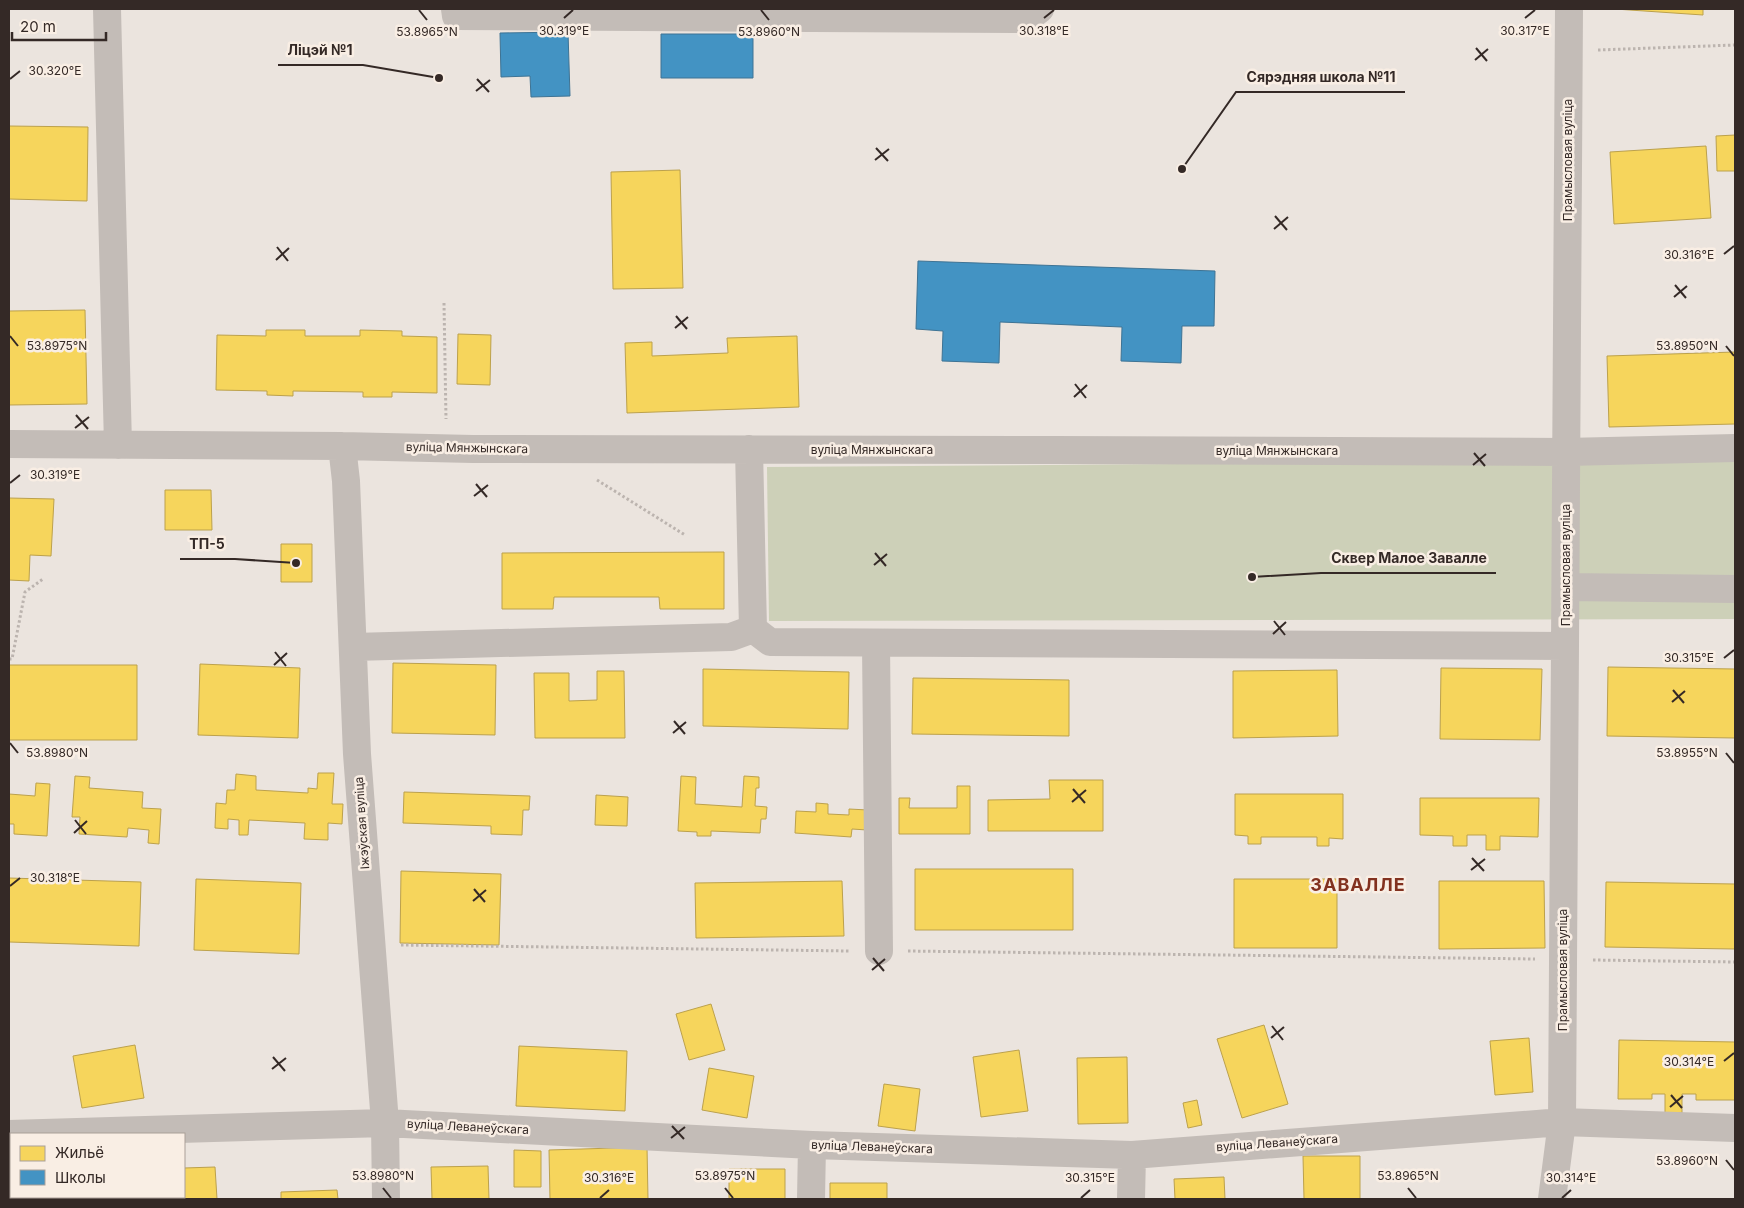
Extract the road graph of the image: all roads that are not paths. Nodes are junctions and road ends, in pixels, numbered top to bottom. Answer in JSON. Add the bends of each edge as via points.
{"nodes":[{"id":1,"x":107,"y":9,"type":"edge"},
{"id":2,"x":455,"y":9,"type":"edge"},
{"id":3,"x":1040,"y":9,"type":"edge"},
{"id":4,"x":1569,"y":9,"type":"edge"},
{"id":5,"x":731,"y":13,"type":"edge"},
{"id":6,"x":9,"y":444,"type":"edge"},
{"id":7,"x":118,"y":445,"type":"junction"},
{"id":8,"x":342,"y":446,"type":"junction"},
{"id":9,"x":1735,"y":448,"type":"edge"},
{"id":10,"x":749,"y":450,"type":"junction"},
{"id":11,"x":1566,"y":452,"type":"junction"},
{"id":12,"x":1566,"y":587,"type":"junction"},
{"id":13,"x":1735,"y":589,"type":"edge"},
{"id":14,"x":753,"y":629,"type":"junction"},
{"id":15,"x":876,"y":643,"type":"junction"},
{"id":16,"x":1565,"y":646,"type":"junction"},
{"id":17,"x":353,"y":647,"type":"junction"},
{"id":18,"x":879,"y":951,"type":"road end"},
{"id":19,"x":1562,"y":1122,"type":"junction"},
{"id":20,"x":385,"y":1123,"type":"junction"},
{"id":21,"x":1735,"y":1128,"type":"edge"},
{"id":22,"x":43,"y":1133,"type":"edge"},
{"id":23,"x":812,"y":1145,"type":"junction"},
{"id":24,"x":1132,"y":1155,"type":"junction"},
{"id":25,"x":386,"y":1199,"type":"edge"},
{"id":26,"x":811,"y":1199,"type":"edge"},
{"id":27,"x":1131,"y":1199,"type":"edge"},
{"id":28,"x":1552,"y":1199,"type":"edge"}],
"edges":[{"from":1,"to":7,"type":"street"},
{"from":2,"to":5,"type":"street","via":[[456,16]]},
{"from":3,"to":5,"type":"street","via":[[1015,19]]},
{"from":4,"to":11,"type":"street","name":"Прамысловая вуліца"},
{"from":6,"to":7,"type":"street","name":"вуліца Мянжынскага"},
{"from":7,"to":8,"type":"street","name":"вуліца Мянжынскага"},
{"from":8,"to":10,"type":"street","name":"вуліца Мянжынскага"},
{"from":8,"to":17,"type":"street","name":"Іжэўская вуліца"},
{"from":9,"to":11,"type":"street","name":"вуліца Мянжынскага"},
{"from":10,"to":11,"type":"street","name":"вуліца Мянжынскага"},
{"from":10,"to":14,"type":"street"},
{"from":11,"to":12,"type":"street","name":"Прамысловая вуліца"},
{"from":12,"to":13,"type":"street"},
{"from":12,"to":16,"type":"street","name":"Прамысловая вуліца"},
{"from":14,"to":15,"type":"street","via":[[770,642]]},
{"from":14,"to":17,"type":"street","via":[[731,638]]},
{"from":15,"to":16,"type":"street"},
{"from":15,"to":18,"type":"street"},
{"from":16,"to":19,"type":"street","name":"Прамысловая вуліца"},
{"from":17,"to":20,"type":"street","name":"Іжэўская вуліца","via":[[357,754]]},
{"from":19,"to":21,"type":"street","name":"вуліца Леванеўскага"},
{"from":19,"to":24,"type":"street","name":"вуліца Леванеўскага"},
{"from":19,"to":28,"type":"street","name":"Прамысловая вуліца"},
{"from":20,"to":22,"type":"street","name":"вуліца Леванеўскага"},
{"from":20,"to":23,"type":"street","name":"вуліца Леванеўскага"},
{"from":20,"to":25,"type":"street","name":"Іжэўская вуліца"},
{"from":23,"to":24,"type":"street","name":"вуліца Леванеўскага"},
{"from":23,"to":26,"type":"street"},
{"from":24,"to":27,"type":"street"}]}
